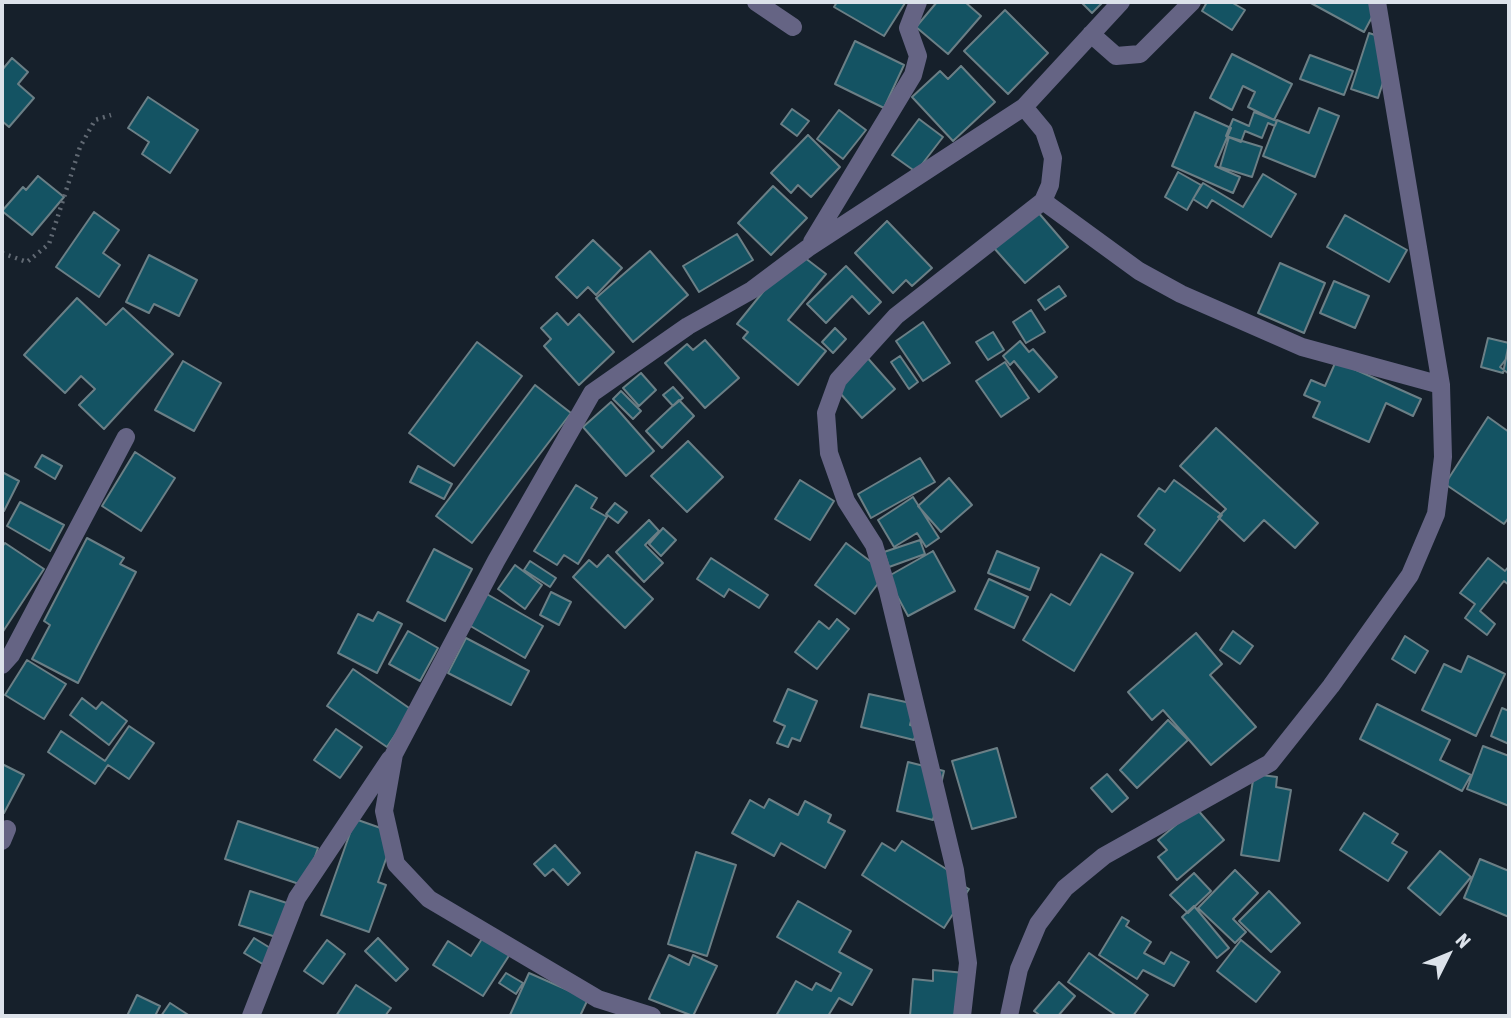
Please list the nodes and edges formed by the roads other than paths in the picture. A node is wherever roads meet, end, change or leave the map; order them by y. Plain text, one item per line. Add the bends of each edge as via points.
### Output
1 (756, 2) edge
2 (918, 2) edge
3 (1121, 2) edge
4 (1192, 2) edge
5 (1377, 2) edge
6 (793, 27) dead end
7 (1091, 34) junction
8 (1024, 107) junction
9 (1043, 201) junction
10 (808, 248) junction
11 (1441, 385) junction
12 (126, 436) dead end
13 (2, 665) edge
14 (394, 754) junction
15 (251, 1016) edge
16 (652, 1016) edge
17 (962, 1016) edge
18 (1009, 1016) edge

1 - 6 street
2 - 10 street via 908,28 918,56 913,75
3 - 7 street
4 - 7 street via 1140,54 1115,56
5 - 11 street
7 - 8 street
8 - 9 street via 1044,131 1053,158
8 - 10 street
9 - 11 street via 1139,271 1181,294 1303,347
9 - 17 street via 896,316 838,380 826,413 829,453 846,501 874,545 888,591 955,870 968,963
10 - 14 street via 752,290 688,326 592,393
11 - 18 street via 1443,457 1436,514 1410,575 1331,687 1270,763 1104,856 1065,888 1038,925 1019,969
12 - 13 street
14 - 15 street via 297,898
14 - 16 street via 384,811 396,864 429,899 598,999

